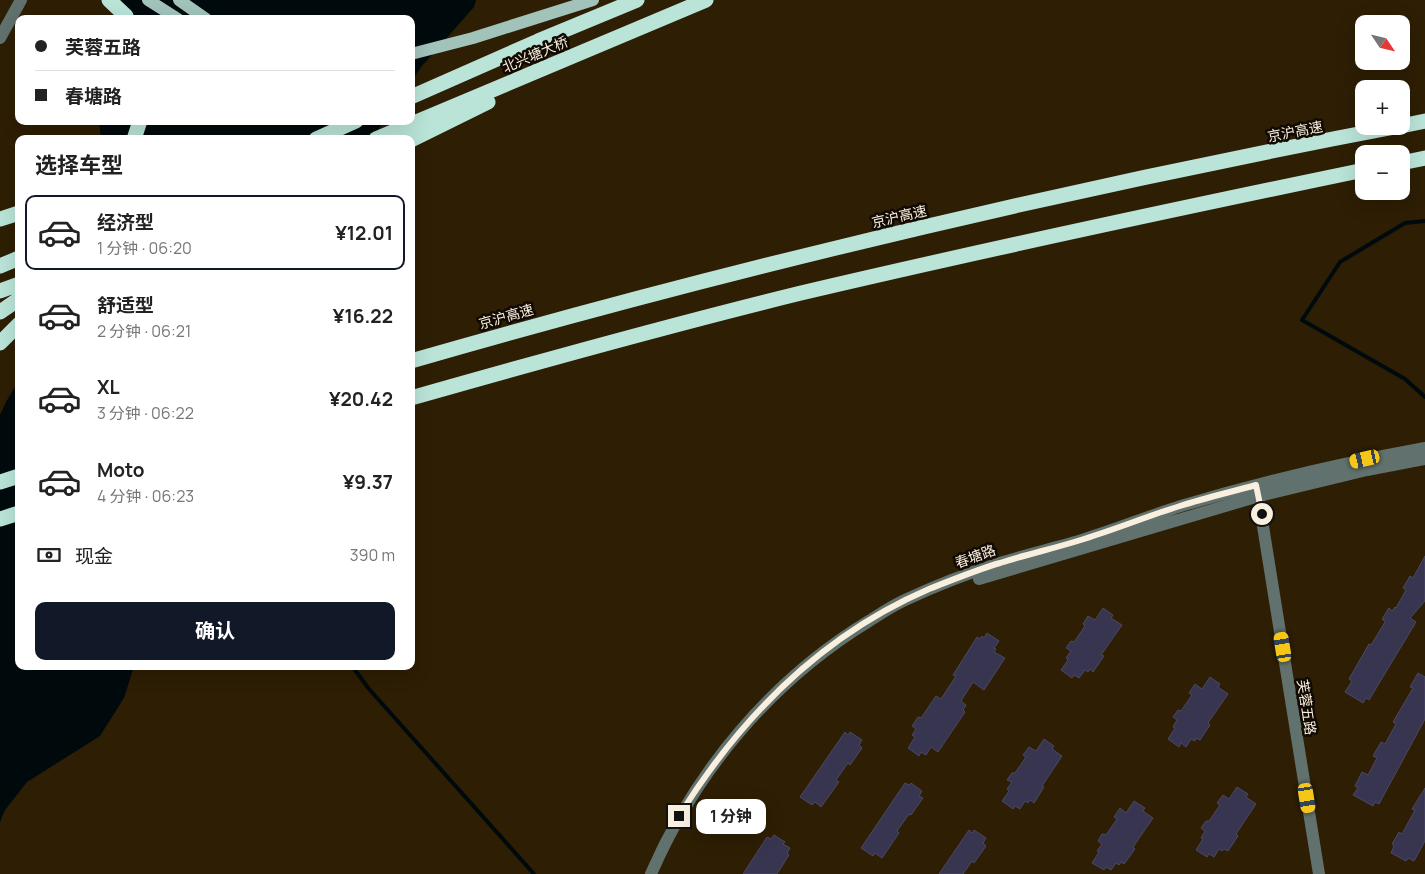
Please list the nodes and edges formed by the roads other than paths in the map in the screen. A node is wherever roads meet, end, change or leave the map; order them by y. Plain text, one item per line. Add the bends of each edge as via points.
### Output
1 (21, 0) edge
2 (109, 0) edge
3 (148, 0) edge
4 (179, 0) edge
5 (593, 0) edge
6 (637, 0) edge
7 (706, 0) edge
8 (713, 0) edge
9 (125, 15) edge
10 (172, 15) edge
11 (200, 15) edge
12 (0, 38) edge
13 (415, 53) edge
14 (415, 95) edge
15 (1425, 122) edge
16 (415, 123) edge
17 (1410, 124) edge
18 (347, 125) edge
19 (409, 125) edge
20 (325, 135) edge
21 (385, 135) edge
22 (1356, 135) edge
23 (415, 138) edge
24 (1425, 158) edge
25 (1410, 161) edge
26 (1355, 172) edge
27 (15, 214) edge
28 (0, 219) edge
29 (15, 260) edge
30 (0, 266) edge
31 (15, 285) edge
32 (0, 291) edge
33 (15, 302) edge
34 (0, 312) edge
35 (15, 328) edge
36 (0, 343) edge
37 (415, 359) edge
38 (415, 397) edge
39 (1425, 448) edge
40 (1425, 459) edge
41 (15, 477) edge
42 (0, 482) edge
43 (1258, 490) junction
44 (15, 514) edge
45 (0, 519) edge
46 (651, 874) edge
47 (658, 874) edge
48 (1319, 874) edge

1 - 12 street
2 - 9 highway
3 - 10 main road
4 - 11 main road
5 - 13 main road
6 - 14 highway, 北兴塘大桥
7 - 16 highway, 北兴塘大桥
8 - 23 highway
15 - 17 highway, 京沪高速
18 - 20 highway
19 - 21 highway, 北兴塘大桥
22 - 37 highway, 京沪高速 via 982,213 534,325
24 - 25 highway
26 - 38 highway via 990,249 798,294
27 - 28 highway
29 - 30 highway
31 - 32 highway
33 - 34 highway
35 - 36 highway
39 - 43 street, 春塘路 via 1365,459
40 - 43 street, 春塘路
41 - 42 highway
43 - 46 street, 春塘路 via 1180,506 1083,540 1000,563 903,601 855,630 781,688 734,739 684,810
43 - 47 street, 春塘路 via 957,585 913,602 870,627 786,690 753,726 717,771 685,820
43 - 48 street, 芙蓉五路
44 - 45 highway

